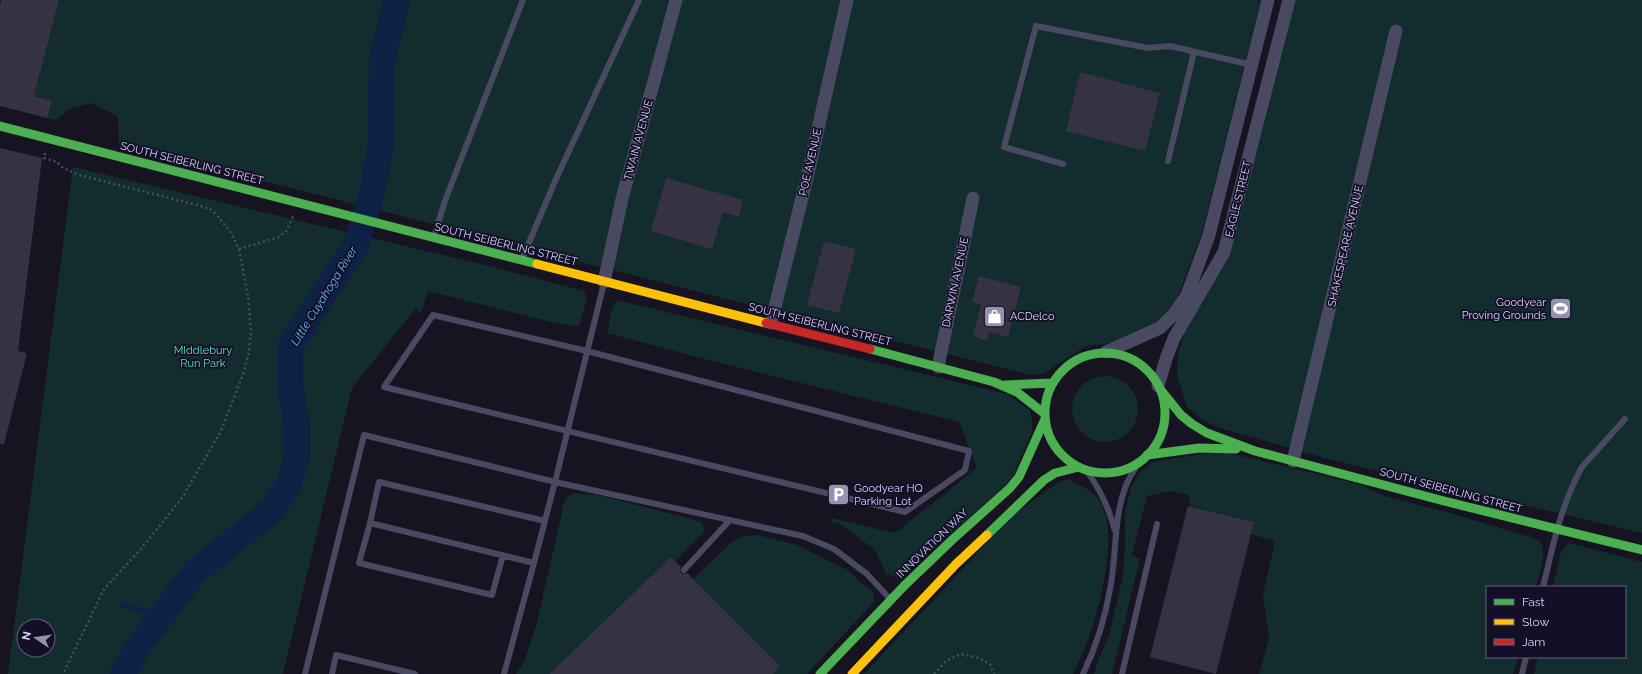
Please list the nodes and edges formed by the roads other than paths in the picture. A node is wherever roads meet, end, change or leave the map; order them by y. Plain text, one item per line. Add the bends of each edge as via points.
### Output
1 (523, 0) edge
2 (639, 0) edge
3 (676, 0) edge
4 (847, 0) edge
5 (1268, 0) edge
6 (1289, 0) edge
7 (1396, 31) dead end
8 (1194, 52) junction
9 (1252, 65) junction
10 (0, 126) edge
11 (1168, 161) dead end
12 (1063, 164) dead end
13 (973, 198) dead end
14 (434, 238) junction
15 (522, 260) junction
16 (604, 282) junction
17 (771, 323) junction
18 (587, 351) junction
19 (1106, 352) junction
20 (938, 367) junction
21 (1052, 383) junction
22 (1005, 385) junction
23 (1159, 387) junction
24 (1045, 417) junction
25 (1625, 419) dead end
26 (567, 432) junction
27 (1255, 451) junction
28 (1147, 455) junction
29 (1293, 461) junction
30 (1139, 462) junction
31 (1083, 468) junction
32 (555, 482) junction
33 (730, 520) junction
34 (545, 521) junction
35 (370, 523) junction
36 (1157, 524) dead end
37 (1557, 529) junction
38 (1116, 534) junction
39 (1642, 550) edge
40 (503, 555) junction
41 (534, 563) junction
42 (684, 570) dead end
43 (1543, 586) edge
44 (891, 600) junction
45 (1526, 658) edge
46 (305, 674) edge
47 (332, 674) edge
48 (415, 674) edge
49 (504, 674) edge
50 (820, 674) edge
51 (852, 674) edge
52 (1083, 674) edge
53 (1122, 674) edge
54 (1522, 674) edge

1 - 14 lane via 446,198
2 - 15 lane via 556,179
3 - 16 street, TWAIN AVENUE via 622,199
4 - 17 street, POE AVENUE
5 - 9 street, EAGLE STREET
6 - 23 street, EAGLE STREET via 1224,252 1174,338
7 - 29 street, SHAKESPEARE AVENUE
8 - 9 lane
8 - 11 lane
8 - 12 lane via 1170,46 1148,48 1036,26 1004,147
9 - 19 street, EAGLE STREET via 1209,235 1187,295 1175,313 1160,328
10 - 14 main road, SOUTH SEIBERLING STREET
13 - 20 street, DARWIN AVENUE
14 - 15 main road, SOUTH SEIBERLING STREET
15 - 16 main road, SOUTH SEIBERLING STREET
16 - 17 main road, SOUTH SEIBERLING STREET
16 - 18 lane
17 - 20 main road, SOUTH SEIBERLING STREET
18 - 26 lane
18 - 26 lane via 433,315 384,387
18 - 26 lane via 969,451 965,470 905,512
19 - 21 main road via 1090,354 1075,360 1062,370
19 - 23 main road via 1123,355 1138,362 1151,374
20 - 22 main road, SOUTH SEIBERLING STREET
21 - 22 main road, SOUTH SEIBERLING STREET
21 - 24 main road via 1046,401
22 - 24 main road, SOUTH SEIBERLING STREET via 1027,397
23 - 27 main road, SOUTH SEIBERLING STREET via 1181,415 1192,424 1207,433
23 - 28 main road via 1164,406 1164,424 1158,441
24 - 31 main road via 1047,430 1056,448 1070,462
24 - 44 main road, INNOVATION WAY via 1026,463 1010,488
25 - 37 lane via 1582,467 1564,504
26 - 32 lane
27 - 28 main road, SOUTH SEIBERLING STREET via 1199,448
27 - 29 main road, SOUTH SEIBERLING STREET
28 - 30 main road
29 - 37 main road, SOUTH SEIBERLING STREET
30 - 31 main road via 1110,473
30 - 38 lane via 1125,489
31 - 38 lane via 1097,485 1107,505
31 - 51 main road via 1055,473 1044,480 956,564
32 - 33 lane
32 - 34 lane
32 - 46 lane via 364,435
33 - 42 lane
33 - 44 lane via 803,536 834,549 867,574
34 - 35 lane via 379,482
34 - 41 lane
35 - 40 lane
35 - 40 lane via 359,563 492,595
36 - 53 lane
37 - 39 main road, SOUTH SEIBERLING STREET
37 - 43 lane
38 - 52 lane via 1104,619
40 - 41 lane
41 - 49 lane
44 - 50 main road, INNOVATION WAY
45 - 54 lane
47 - 48 lane via 336,655

